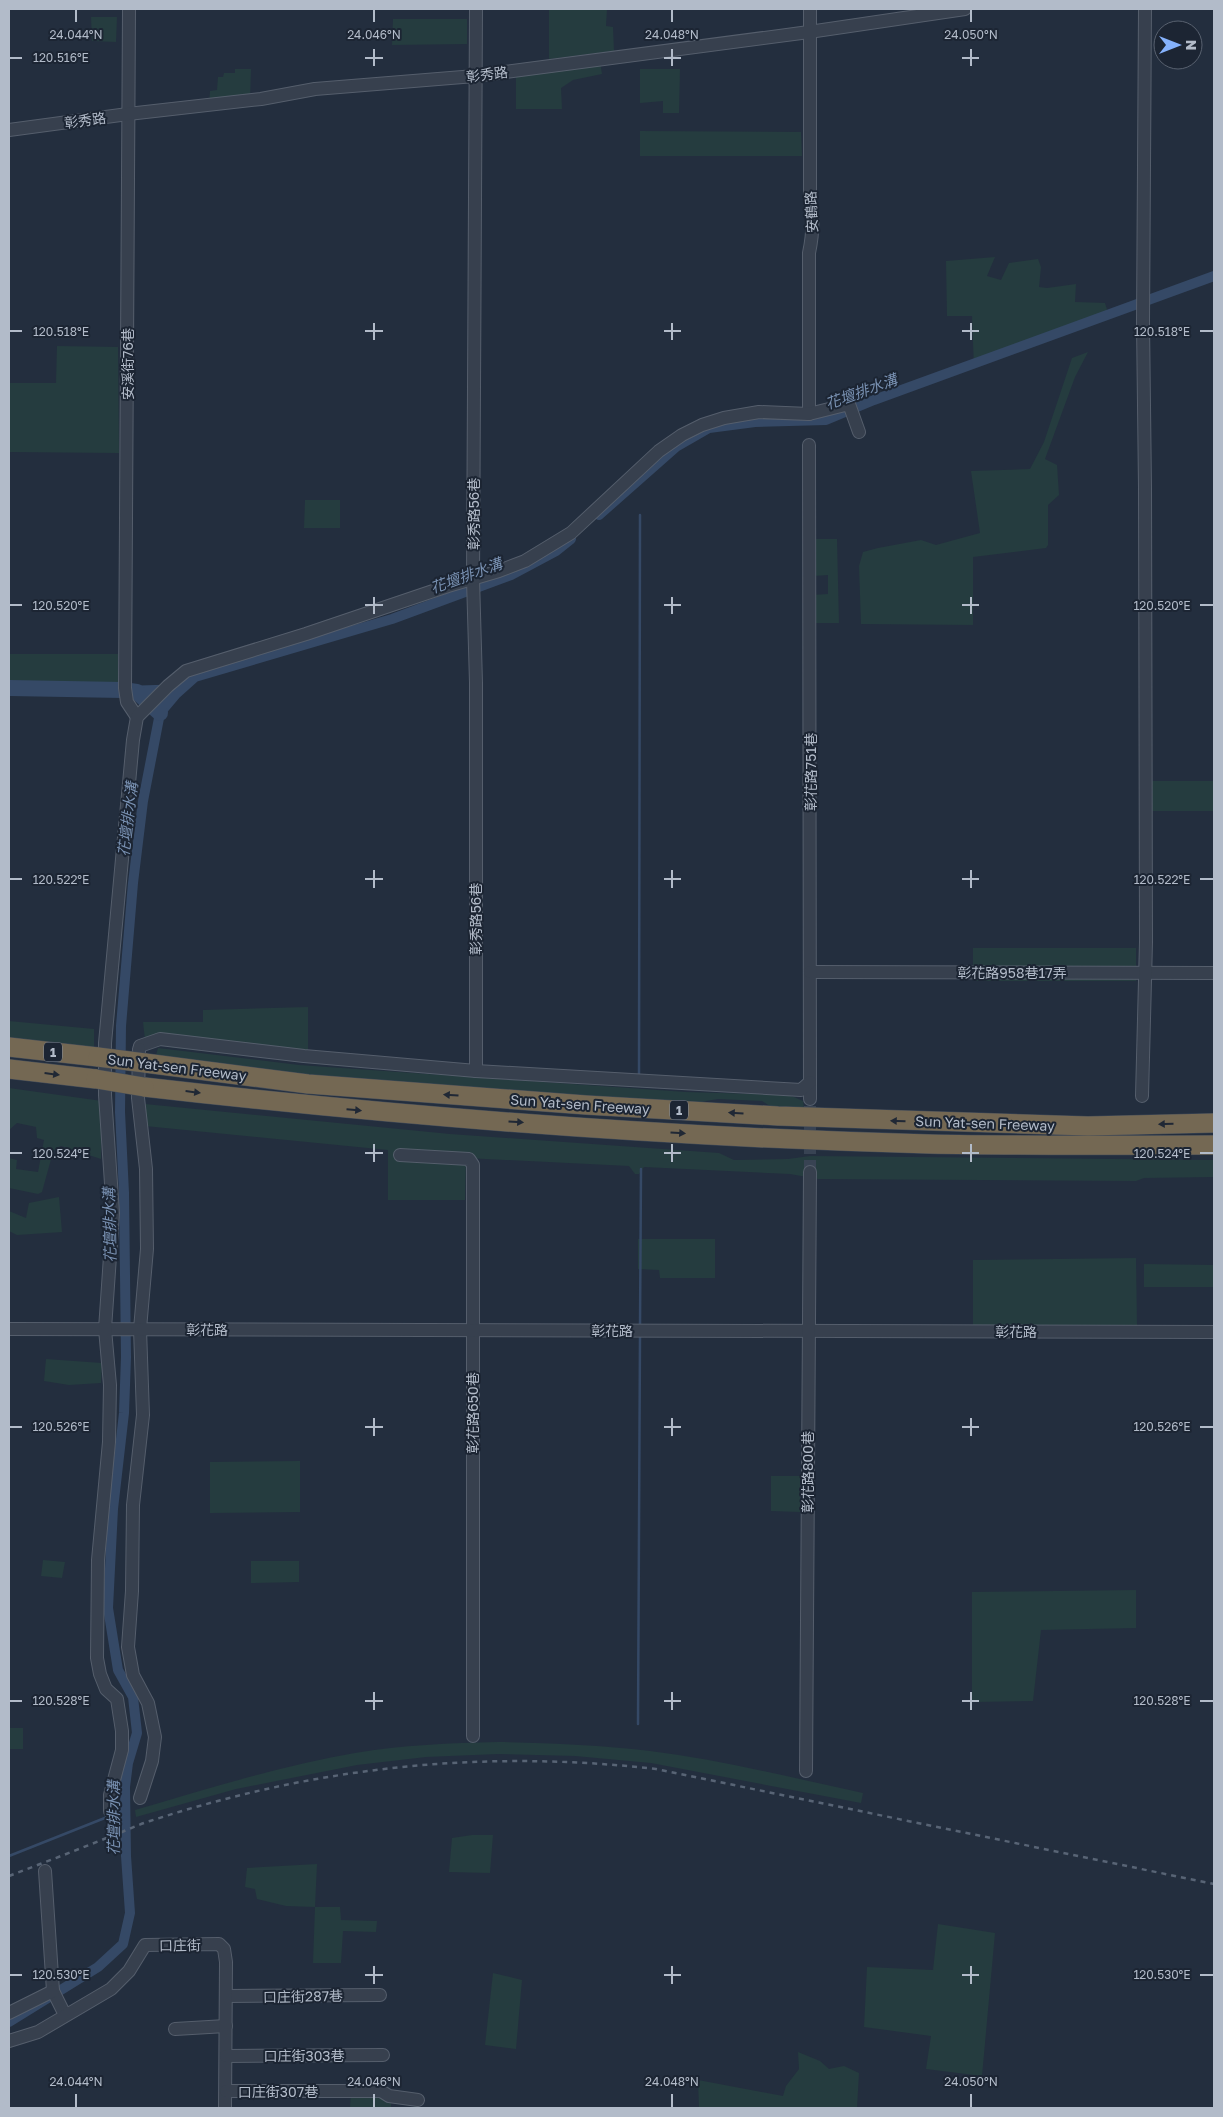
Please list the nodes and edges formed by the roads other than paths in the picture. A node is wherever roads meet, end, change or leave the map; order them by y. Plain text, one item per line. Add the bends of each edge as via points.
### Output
1 (129, 9) edge
2 (476, 9) edge
3 (810, 9) edge
4 (965, 9) edge
5 (1145, 9) edge
6 (809, 32) junction
7 (475, 76) junction
8 (128, 114) junction
9 (9, 130) edge
10 (809, 414) junction
11 (860, 432) dead end
12 (809, 445) dead end
13 (473, 579) junction
14 (137, 717) junction
15 (810, 972) junction
16 (1144, 972) junction
17 (1214, 973) edge
18 (9, 1047) edge
19 (141, 1052) junction
20 (9, 1069) edge
21 (476, 1071) junction
22 (810, 1082) junction
23 (1142, 1096) dead end
24 (810, 1099) tunnel mouth
25 (1214, 1123) edge
26 (1214, 1145) edge
27 (400, 1154) dead end
28 (810, 1172) tunnel mouth
29 (9, 1329) edge
30 (111, 1329) junction
31 (137, 1329) junction
32 (472, 1330) junction
33 (808, 1331) junction
34 (1214, 1332) edge
35 (473, 1736) dead end
36 (806, 1771) dead end
37 (140, 1798) dead end
38 (110, 1811) dead end
39 (45, 1871) dead end
40 (54, 1993) junction
41 (380, 1995) dead end
42 (226, 1996) junction
43 (9, 2013) edge
44 (64, 2013) junction
45 (226, 2026) junction
46 (175, 2029) dead end
47 (9, 2041) edge
48 (383, 2055) dead end
49 (226, 2056) junction
50 (226, 2091) junction
51 (418, 2100) dead end
52 (225, 2108) edge

1 - 8 street, 安溪街76巷
2 - 7 street, 彰秀路56巷
3 - 6 street, 安鶴路
4 - 6 street, 彰秀路
5 - 16 street
6 - 7 street, 彰秀路
6 - 10 street, 安鶴路 via 810,200 813,216 809,252
7 - 8 street, 彰秀路 via 315,89 261,99
7 - 13 street, 彰秀路56巷
8 - 9 street, 彰秀路
8 - 14 street, 安溪街76巷 via 124,688 127,702
10 - 11 street via 849,404
10 - 13 street via 759,412 702,424 659,451 571,533 525,561
12 - 15 street, 彰花路751巷
13 - 14 street via 186,671
13 - 21 street, 彰秀路56巷
14 - 30 street via 105,1043 113,1213
15 - 16 street, 彰花路958巷17弄
15 - 22 street, 彰花路751巷
16 - 17 street, 彰花路958巷17弄
16 - 23 street
18 - 19 highway, Sun Yat-sen Freeway / 1, bridge via 98,1057
19 - 21 street via 160,1040
25 -> 19 highway, Sun Yat-sen Freeway / 1 via 984,1124 576,1104 308,1084
19 - 31 street via 138,1098 146,1169 147,1239
20 -> 26 highway, Sun Yat-sen Freeway / 1, bridge via 358,1110 690,1134 929,1144
21 - 22 street via 792,1090 801,1090
22 - 24 street, 彰花路751巷
27 - 32 street, 彰花路650巷 via 469,1159 473,1165
28 - 33 street, 彰花路800巷
29 - 30 street, 彰花路
30 - 31 street, 彰花路
30 - 38 street via 109,1442 98,1560 97,1658 106,1689 117,1699 122,1731 122,1750 110,1796
31 - 32 street, 彰花路
31 - 37 street via 143,1415 133,1505 128,1647 133,1675 148,1703 155,1737 152,1761
32 - 33 street, 彰花路
32 - 35 street, 彰花路650巷
33 - 34 street, 彰花路
33 - 36 street, 彰花路800巷
39 - 40 street
40 - 43 street
40 - 44 street
41 - 42 street, 口庄街287巷
42 - 44 street, 口庄街 via 224,1949 218,1944 145,1945 129,1971 111,1989
42 - 45 street, 口庄街
44 - 47 street, 口庄街 via 38,2032
45 - 46 street
45 - 49 street, 口庄街
48 - 49 street, 口庄街303巷
49 - 50 street, 口庄街
50 - 51 street, 口庄街307巷 via 381,2091 389,2096
50 - 52 street, 口庄街

